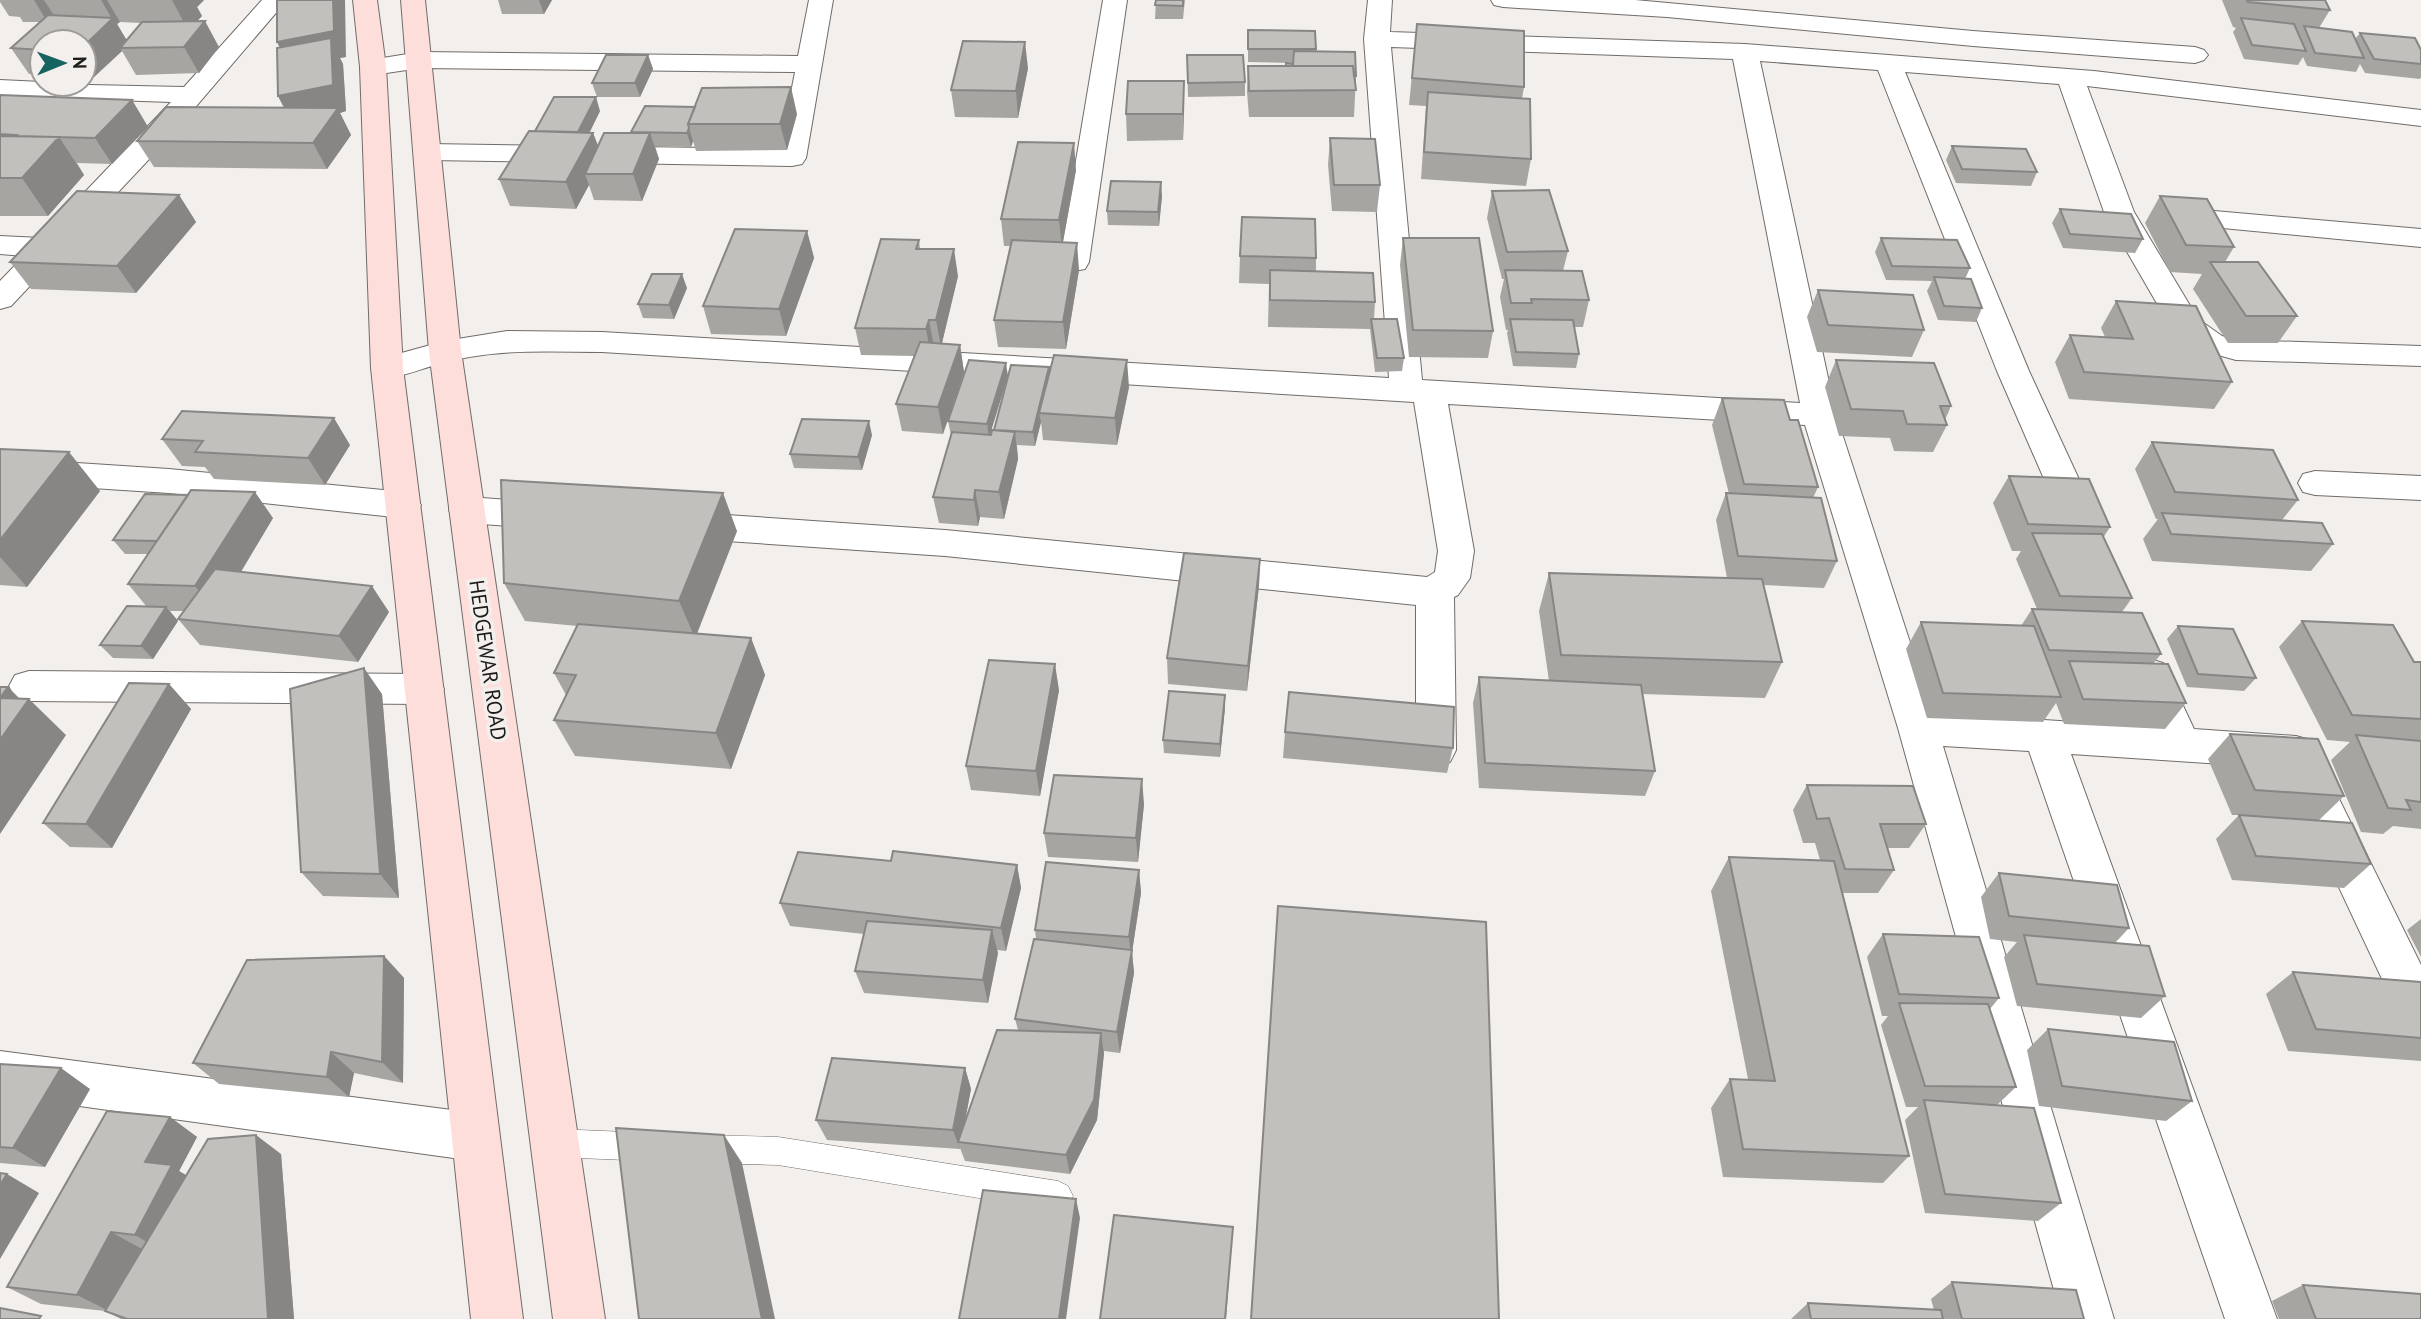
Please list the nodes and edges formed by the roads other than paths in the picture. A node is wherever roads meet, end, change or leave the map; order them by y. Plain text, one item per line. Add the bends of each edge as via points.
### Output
1 (275, 0) edge
2 (365, 0) edge
3 (413, 0) edge
4 (821, 0) edge
5 (1115, 0) edge
6 (1380, 0) edge
7 (1503, 0) edge
8 (1377, 39) junction
9 (1745, 52) junction
10 (2195, 55) dead end
11 (420, 60) junction
12 (808, 64) junction
13 (1889, 64) junction
14 (373, 67) junction
15 (2070, 77) junction
16 (0, 89) edge
17 (191, 95) junction
18 (2421, 118) edge
19 (428, 152) junction
20 (2119, 212) junction
21 (2421, 238) edge
22 (0, 245) edge
23 (49, 248) junction
24 (1074, 262) edge
25 (7, 285) edge
26 (445, 351) junction
27 (2421, 356) edge
28 (387, 368) junction
29 (1418, 391) junction
30 (1819, 415) junction
31 (0, 470) edge
32 (2315, 484) dead end
33 (2421, 488) edge
34 (403, 505) junction
35 (467, 510) junction
36 (590, 519) edge
37 (645, 522) edge
38 (2097, 558) edge
39 (1435, 591) junction
40 (2136, 645) edge
41 (29, 686) dead end
42 (424, 689) junction
43 (1918, 728) junction
44 (2044, 736) junction
45 (2181, 745) junction
46 (1436, 750) edge
47 (2421, 1013) edge
48 (0, 1073) edge
49 (475, 1137) junction
50 (555, 1143) junction
51 (1058, 1196) edge
52 (497, 1319) edge
53 (579, 1319) edge
54 (2088, 1319) edge
55 (2251, 1319) edge

1 - 17 street
2 - 14 main road
3 - 11 main road, HEDGEWAR ROAD
4 - 12 street
5 - 24 street
6 - 8 street
7 - 10 street via 1577,2
8 - 9 street
8 - 29 street
9 - 13 street
9 - 30 street
11 - 12 street
11 - 14 street
11 - 19 main road, HEDGEWAR ROAD
12 - 19 street via 792,158
13 - 15 street
13 - 38 street via 2012,371
14 - 28 main road
15 - 18 street
15 - 20 street
16 - 17 street
17 - 23 street
19 - 26 main road, HEDGEWAR ROAD
20 - 21 street
20 - 27 street via 2186,326 2211,343 2236,350
22 - 23 street
23 - 25 street
26 - 28 street
26 - 29 street via 507,341 602,342
26 - 35 main road, HEDGEWAR ROAD
28 - 34 main road
29 - 30 street
29 - 39 street via 1456,560 1452,579
30 - 43 street
31 - 34 street via 169,481
32 - 33 street
34 - 42 main road
35 - 36 street
35 - 50 main road, HEDGEWAR ROAD
37 - 39 street via 946,543
39 - 46 street
40 - 45 street
41 - 42 street
42 - 49 main road
43 - 44 street
43 - 54 street
44 - 45 street
44 - 55 street
45 - 47 street via 2296,752
48 - 49 street
49 - 52 main road
50 - 51 lane via 778,1151
50 - 53 main road, HEDGEWAR ROAD

